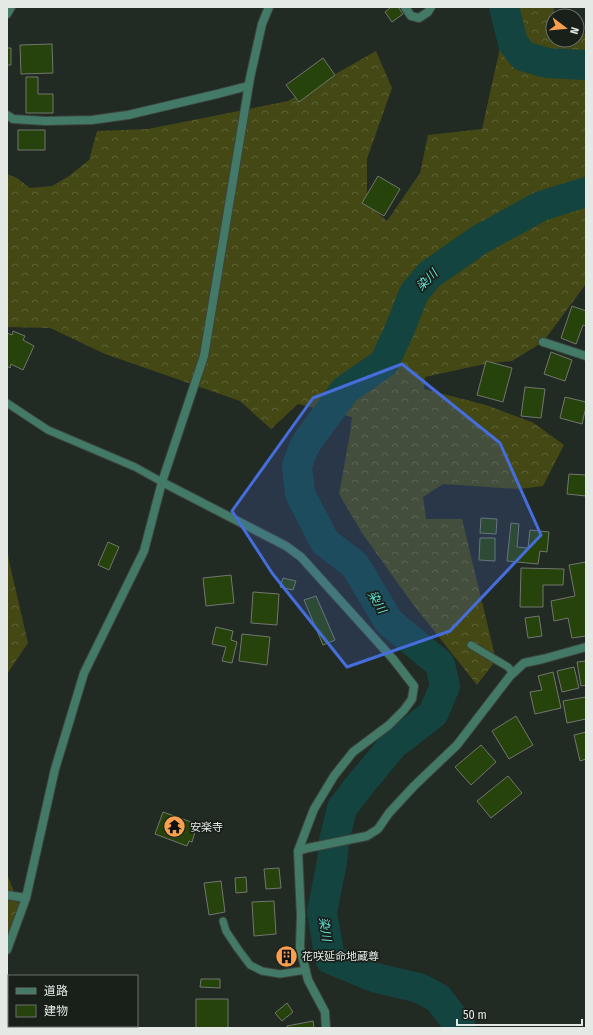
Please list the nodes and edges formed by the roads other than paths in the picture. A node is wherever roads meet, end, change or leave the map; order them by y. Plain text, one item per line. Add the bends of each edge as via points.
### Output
1 (11, 7) edge
2 (269, 7) edge
3 (405, 7) edge
4 (431, 7) edge
5 (7, 14) edge
6 (248, 86) junction
7 (7, 115) edge
8 (543, 342) dead end
9 (586, 356) edge
10 (7, 403) edge
11 (162, 482) junction
12 (471, 645) dead end
13 (586, 646) edge
14 (513, 673) junction
15 (298, 851) junction
16 (7, 895) edge
17 (26, 898) junction
18 (223, 921) dead end
19 (7, 950) edge
20 (306, 970) junction
21 (326, 1028) edge

1 - 5 street
2 - 6 street via 262,24
3 - 4 street via 411,16 419,18
6 - 7 street via 128,115 92,120 45,121 13,119
6 - 11 street via 204,356
8 - 9 street
10 - 11 lane via 48,430 135,467
11 - 15 street via 286,546 301,557 414,686 412,699 404,710 390,725 353,752 334,776 314,809
11 - 17 street via 144,552 84,673 54,770
12 - 14 lane via 508,667
13 - 14 street via 524,663
14 - 15 street via 457,745 414,786 378,829 367,836
15 - 20 street via 300,947
16 - 17 street
17 - 19 street
18 - 20 lane via 226,930 250,965 262,971 280,974
20 - 21 street via 308,980 325,1012

